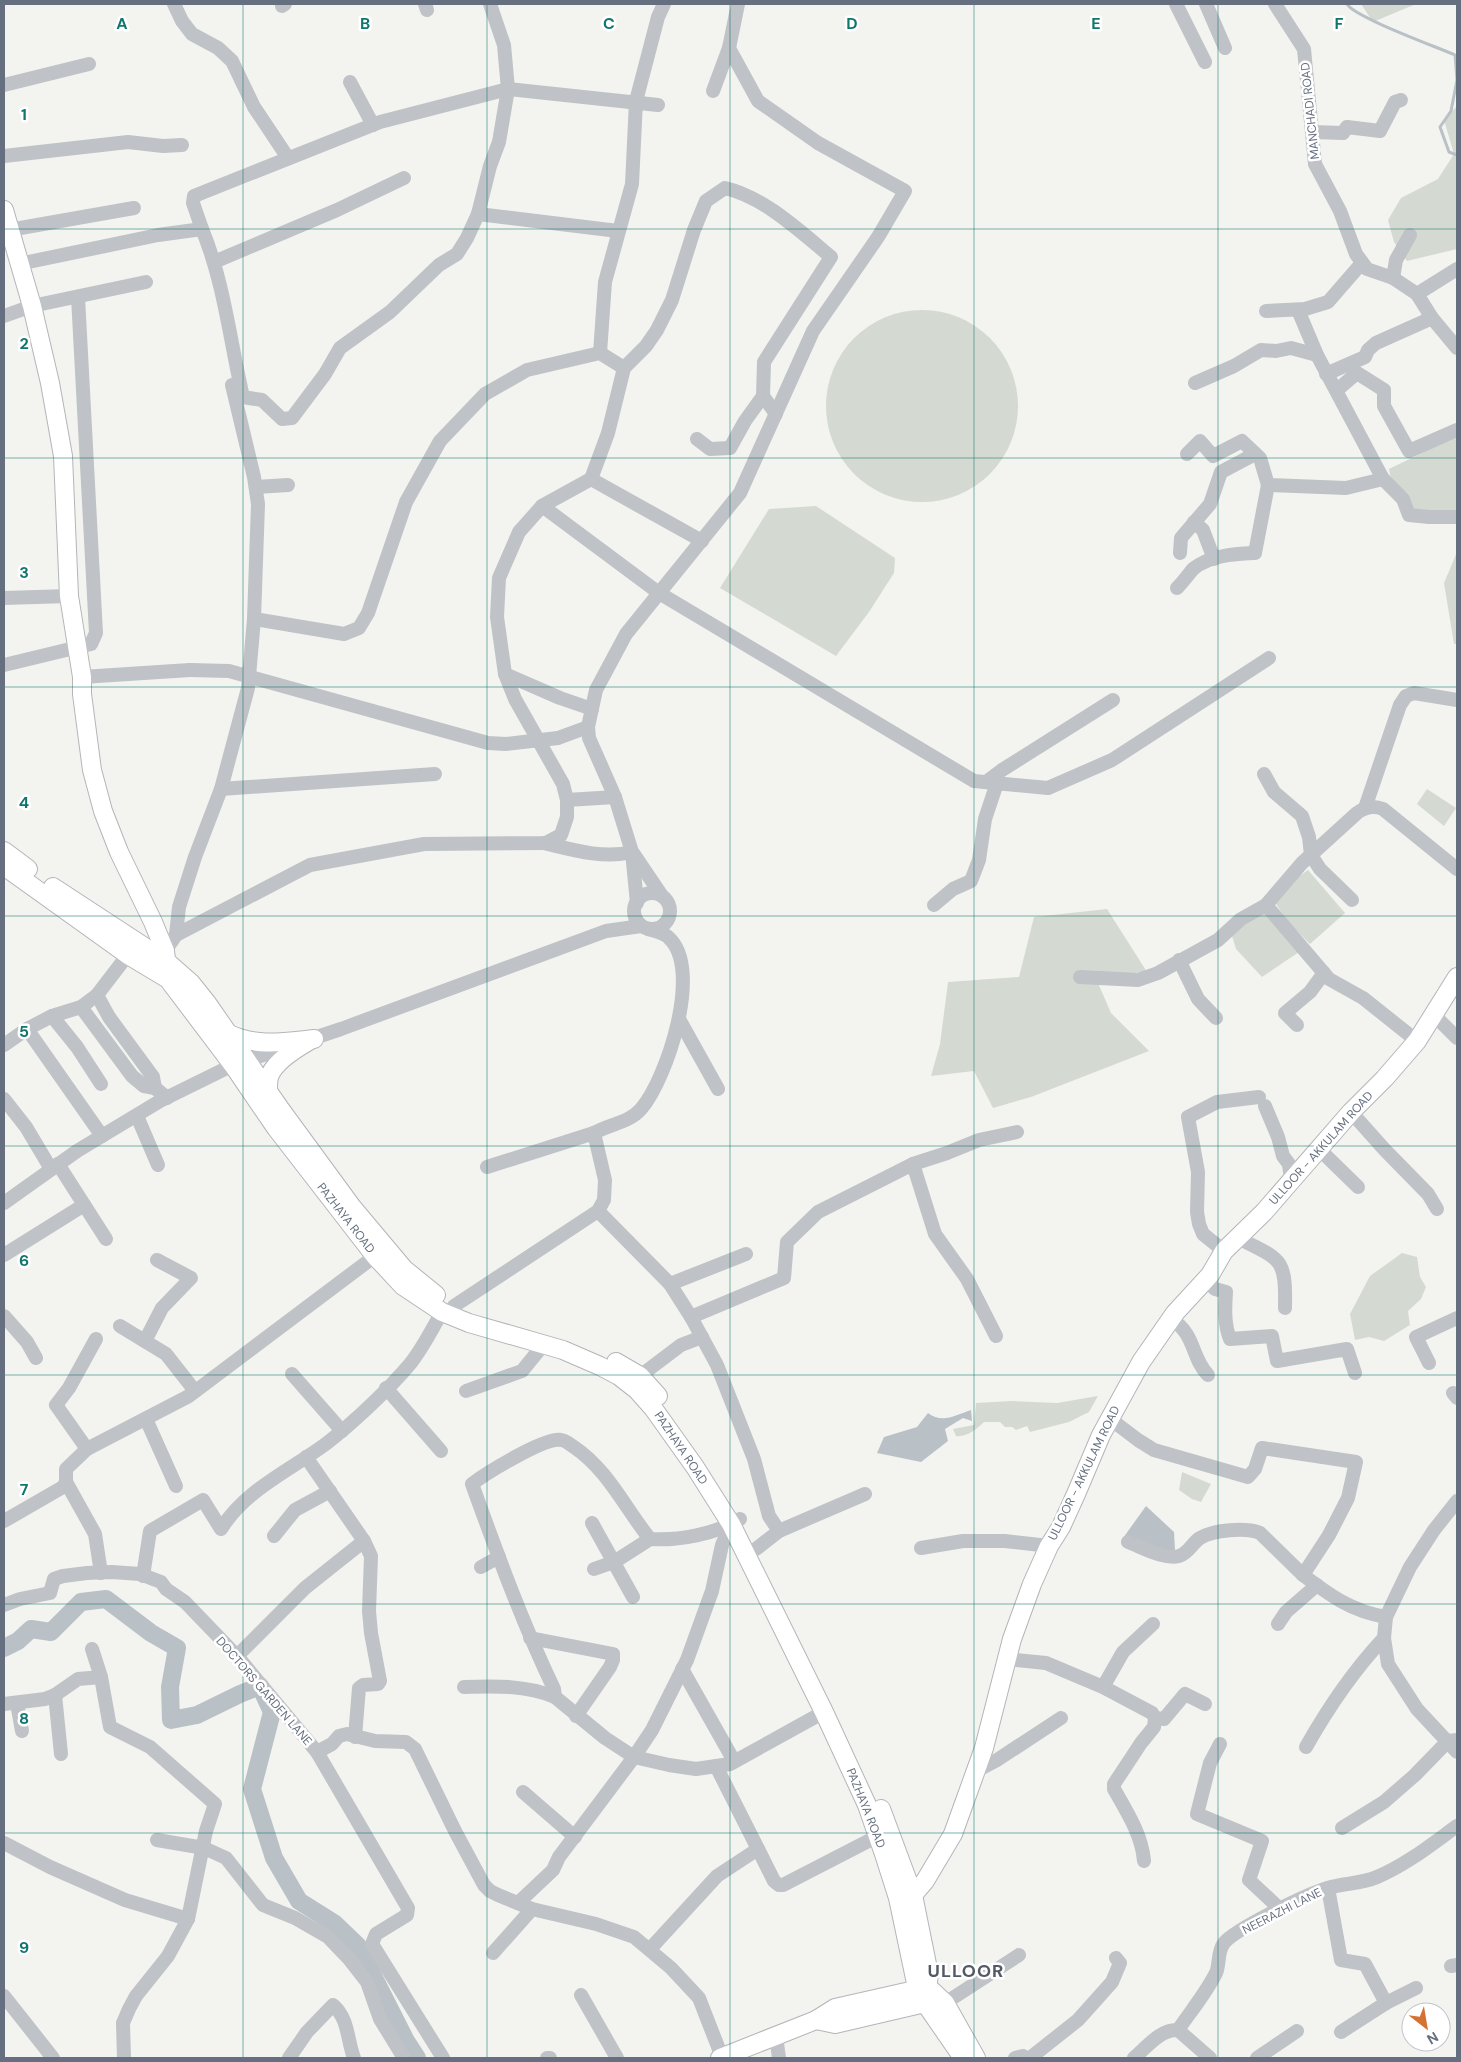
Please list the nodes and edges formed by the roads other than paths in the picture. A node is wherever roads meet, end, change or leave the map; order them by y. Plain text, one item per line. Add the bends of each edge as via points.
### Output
1 (174, 4) edge
2 (490, 4) edge
3 (664, 4) edge
4 (738, 4) edge
5 (1176, 4) edge
6 (1206, 4) edge
7 (1275, 4) edge
8 (729, 48) junction
9 (1225, 48) dead end
10 (1205, 62) dead end
11 (88, 64) dead end
12 (350, 82) dead end
13 (4, 85) edge
14 (508, 89) junction
15 (713, 92) dead end
16 (1402, 100) dead end
17 (636, 102) junction
18 (658, 105) dead end
19 (373, 125) junction
20 (1312, 132) junction
21 (182, 146) dead end
22 (4, 156) edge
23 (288, 158) junction
24 (404, 178) dead end
25 (134, 208) dead end
26 (4, 210) edge
27 (478, 214) junction
28 (202, 229) junction
29 (9, 230) junction
30 (618, 231) junction
31 (1410, 235) dead end
32 (214, 262) junction
33 (19, 264) junction
34 (1361, 264) junction
35 (1457, 269) edge
36 (1393, 278) junction
37 (146, 282) dead end
38 (1417, 294) junction
39 (78, 297) junction
40 (215, 303) dead end
41 (32, 306) junction
42 (1298, 310) junction
43 (1266, 311) dead end
44 (4, 316) edge
45 (1432, 318) junction
46 (1457, 348) edge
47 (600, 353) junction
48 (1317, 355) junction
49 (624, 368) junction
50 (1326, 374) junction
51 (1195, 383) dead end
52 (1336, 390) junction
53 (763, 396) junction
54 (776, 414) junction
55 (1457, 430) edge
56 (697, 439) dead end
57 (1187, 454) dead end
58 (1255, 454) junction
59 (591, 478) junction
60 (1383, 479) junction
61 (288, 485) dead end
62 (1268, 485) junction
63 (256, 487) junction
64 (542, 506) junction
65 (1457, 517) edge
66 (1194, 522) junction
67 (702, 540) junction
68 (1180, 553) dead end
69 (1214, 559) junction
70 (1177, 588) dead end
71 (659, 593) junction
72 (69, 596) junction
73 (4, 598) edge
74 (254, 618) junction
75 (77, 649) junction
76 (1269, 658) dead end
77 (4, 665) edge
78 (504, 674) junction
79 (82, 677) junction
80 (1113, 700) dead end
81 (1457, 700) edge
82 (592, 709) junction
83 (588, 727) junction
84 (435, 774) dead end
85 (1264, 774) dead end
86 (992, 783) junction
87 (221, 790) junction
88 (616, 798) junction
89 (567, 800) junction
90 (1366, 808) junction
91 (544, 843) junction
92 (4, 851) edge
93 (632, 852) junction
94 (1311, 855) junction
95 (4, 866) edge
96 (1457, 869) edge
97 (662, 896) junction
98 (1352, 900) dead end
99 (636, 904) junction
100 (934, 905) dead end
101 (1266, 905) junction
102 (645, 927) junction
103 (606, 931) junction
104 (176, 936) junction
105 (132, 949) junction
106 (166, 956) junction
107 (1179, 960) junction
108 (1324, 973) junction
109 (1080, 977) dead end
110 (168, 979) junction
111 (1455, 987) edge
112 (97, 996) junction
113 (81, 1007) junction
114 (1434, 1015) junction
115 (52, 1016) junction
116 (1216, 1018) dead end
117 (679, 1019) junction
118 (1297, 1025) dead end
119 (27, 1029) junction
120 (229, 1034) junction
121 (1457, 1038) edge
122 (314, 1039) junction
123 (1417, 1041) junction
124 (4, 1044) edge
125 (241, 1063) junction
126 (101, 1084) dead end
127 (155, 1088) junction
128 (718, 1089) dead end
129 (268, 1090) junction
130 (167, 1098) junction
131 (4, 1099) edge
132 (1351, 1112) junction
133 (137, 1116) junction
134 (1016, 1132) dead end
135 (594, 1133) junction
136 (102, 1136) junction
137 (1319, 1149) junction
138 (913, 1164) junction
139 (158, 1165) dead end
140 (55, 1166) junction
141 (487, 1167) dead end
142 (1291, 1181) junction
143 (1358, 1187) dead end
144 (4, 1203) edge
145 (84, 1205) junction
146 (1437, 1209) dead end
147 (598, 1211) junction
148 (1238, 1238) junction
149 (106, 1240) dead end
150 (1224, 1251) junction
151 (746, 1254) dead end
152 (4, 1255) edge
153 (375, 1256) junction
154 (157, 1260) dead end
155 (1206, 1280) junction
156 (670, 1284) junction
157 (1285, 1308) dead end
158 (449, 1311) junction
159 (4, 1316) edge
160 (691, 1317) junction
161 (1457, 1318) edge
162 (1171, 1319) junction
163 (120, 1326) dead end
164 (702, 1336) junction
165 (996, 1336) dead end
166 (96, 1339) dead end
167 (145, 1341) junction
168 (544, 1344) junction
169 (36, 1358) dead end
170 (1429, 1363) dead end
171 (1355, 1373) dead end
172 (292, 1374) dead end
173 (1208, 1375) dead end
174 (640, 1376) junction
175 (386, 1388) junction
176 (195, 1391) junction
177 (466, 1392) dead end
178 (1109, 1418) junction
179 (146, 1419) junction
180 (342, 1431) junction
181 (87, 1449) junction
182 (441, 1451) dead end
183 (306, 1457) junction
184 (66, 1482) junction
185 (176, 1486) dead end
186 (330, 1491) junction
187 (865, 1494) dead end
188 (1457, 1502) edge
189 (4, 1521) edge
190 (736, 1522) junction
191 (592, 1523) dead end
192 (779, 1531) junction
193 (274, 1536) dead end
194 (650, 1539) junction
195 (364, 1541) junction
196 (1128, 1542) dead end
197 (1049, 1546) junction
198 (921, 1548) dead end
199 (756, 1549) junction
200 (498, 1557) junction
201 (614, 1562) junction
202 (481, 1567) dead end
203 (594, 1569) dead end
204 (101, 1573) junction
205 (1303, 1575) junction
206 (143, 1576) junction
207 (1317, 1585) junction
208 (633, 1597) dead end
209 (4, 1605) edge
210 (1386, 1617) junction
211 (1153, 1624) dead end
212 (1278, 1624) dead end
213 (530, 1638) junction
214 (1384, 1638) junction
215 (92, 1648) dead end
216 (237, 1656) junction
217 (1007, 1659) junction
218 (682, 1669) junction
219 (101, 1677) junction
220 (464, 1687) dead end
221 (1103, 1687) junction
222 (55, 1695) junction
223 (555, 1698) junction
224 (10, 1704) edge
225 (1205, 1704) dead end
226 (824, 1712) junction
227 (576, 1716) junction
228 (1062, 1718) dead end
229 (1155, 1718) junction
230 (22, 1731) dead end
231 (355, 1737) junction
232 (1452, 1741) edge
233 (1220, 1744) dead end
234 (1306, 1747) dead end
235 (317, 1752) junction
236 (1457, 1752) edge
237 (61, 1754) dead end
238 (634, 1757) junction
239 (734, 1761) junction
240 (716, 1766) junction
241 (974, 1772) junction
242 (523, 1792) dead end
243 (1457, 1826) edge
244 (1342, 1828) dead end
245 (878, 1836) junction
246 (576, 1837) junction
247 (157, 1840) dead end
248 (4, 1843) edge
249 (204, 1848) junction
250 (758, 1849) junction
251 (1144, 1861) dead end
252 (934, 1866) junction
253 (1328, 1888) junction
254 (906, 1897) junction
255 (518, 1904) junction
256 (532, 1909) junction
257 (1280, 1909) junction
258 (188, 1919) junction
259 (922, 1936) junction
260 (650, 1949) junction
261 (493, 1953) dead end
262 (1019, 1955) dead end
263 (1116, 1958) dead end
264 (1416, 1988) dead end
265 (923, 1993) junction
266 (581, 1995) dead end
267 (4, 1996) edge
268 (945, 2003) junction
269 (1386, 2003) junction
270 (1178, 2030) junction
271 (1298, 2031) dead end
272 (1341, 2032) dead end
273 (776, 2036) junction
274 (53, 2058) edge
275 (124, 2058) edge
276 (289, 2058) edge
277 (354, 2058) edge
278 (404, 2058) edge
279 (443, 2058) edge
280 (617, 2058) edge
281 (721, 2058) edge
282 (779, 2058) edge
283 (963, 2058) edge
284 (976, 2058) edge
285 (1015, 2058) edge
286 (1026, 2058) edge
287 (1030, 2058) edge
288 (1134, 2058) edge
289 (1210, 2058) edge
290 (1257, 2058) edge

1 - 23 street via 192,34 232,60 254,107
2 - 14 street via 504,46
3 - 17 street
4 - 8 street
5 - 10 street
6 - 9 street
7 - 20 street, MANCHADI ROAD via 1304,50
8 - 15 street
8 - 54 street via 758,101 818,143 905,191 878,237 813,331
11 - 13 street
12 - 19 street
14 - 17 street
14 - 19 street
14 - 27 street via 499,142
16 - 20 street via 1395,102 1380,131 1347,127 1343,133
17 - 18 street
17 - 30 street via 632,184
19 - 23 street
20 - 34 street, MANCHADI ROAD via 1315,164 1340,211
21 - 22 street via 128,142
23 - 28 street via 194,196 192,203
24 - 32 street
25 - 29 street
26 - 29 main road
27 - 30 street
27 - 32 street via 457,254 439,265 390,312 340,348 292,418 282,419 262,400 244,397
28 - 32 street
28 - 33 street
29 - 33 main road
30 - 47 street via 605,282
31 - 36 street via 1396,260
33 - 41 main road
34 - 36 street
34 - 42 street via 1328,302
35 - 38 street
36 - 38 street
37 - 39 street
38 - 45 street
39 - 41 street
39 - 75 street via 96,633 91,644
40 - 63 street
41 - 44 street
41 - 72 main road via 63,456
42 - 43 street
42 - 48 street
45 - 46 street
45 - 50 street via 1376,343 1366,357
47 - 49 street
47 - 74 street via 527,370 485,394 440,441 406,502 368,613 359,628 344,634
48 - 50 street
48 - 51 street via 1291,348 1260,350
49 - 53 street via 646,346 672,300 706,201 725,188 742,192 792,224 831,257 764,362
49 - 59 street via 608,433
50 - 52 street
52 - 55 street via 1357,373 1384,390 1384,406 1409,451
52 - 60 street
53 - 54 street
53 - 56 street via 730,448 710,449
54 - 67 street via 740,493
57 - 58 street via 1200,441 1213,456 1242,441
58 - 62 street via 1260,458
58 - 66 street via 1221,472 1210,504
59 - 64 street
59 - 67 street
60 - 62 street via 1346,488
60 - 65 street via 1403,498 1409,515
61 - 63 street
62 - 69 street via 1255,553 1223,555
63 - 74 street
64 - 71 street
64 - 78 street via 519,532 499,578 497,617
66 - 68 street via 1181,538
66 - 69 street via 1203,530
67 - 71 street
69 - 70 street via 1195,568
71 - 82 street via 626,634 596,690
71 - 86 street via 974,781
72 - 73 street
72 - 75 main road
74 - 87 street via 248,688
75 - 77 street
75 - 79 main road
76 - 86 street via 1112,760 1048,788
78 - 82 street
78 - 89 street via 564,784
79 - 83 street, bridge via 190,670 230,671 488,743 558,738
79 - 106 main road via 92,770 103,811 118,852
80 - 86 street via 1002,770
81 - 90 street via 1414,693 1406,696 1400,705
82 - 83 street
83 - 88 street via 589,738
84 - 87 street
85 - 94 street via 1274,792 1302,816
86 - 100 street via 979,860 971,881 953,889
87 - 104 street via 179,908
88 - 89 street
88 - 93 street
89 - 91 street via 562,835
90 - 94 street
90 - 96 street via 1377,806 1383,809
91 - 93 street via 587,853 617,856
91 - 104 street via 424,844 310,865
92 - 105 main road
93 - 97 street
93 - 99 street
94 - 98 street via 1320,869
94 - 101 street
95 - 105 main road
97 - 99 street via 647,894
97 - 102 street via 670,912 667,922 659,928
99 - 102 street via 636,920
99 - 103 street
101 - 107 street via 1241,919 1218,940
101 - 108 street
102 - 103 street
102 - 117 street via 668,936 678,950 683,975
103 - 122 street
104 - 106 street
105 - 106 main road
105 - 110 main road
105 - 112 street
106 - 110 main road
106 - 120 main road
107 - 109 street via 1138,980
107 - 116 street via 1198,999
108 - 118 street via 1310,992 1284,1013
108 - 123 street via 1363,998
110 - 125 main road
111 - 114 main road, ULLOOR - AKKULAM ROAD
112 - 113 street
112 - 127 street via 153,1077
113 - 115 street
113 - 127 street via 132,1076 144,1086
114 - 121 street
114 - 123 main road, ULLOOR - AKKULAM ROAD
115 - 119 street
115 - 126 street
117 - 128 street
117 - 135 street via 664,1069 650,1098 632,1116
119 - 124 street
119 - 136 street
120 - 122 main road via 258,1043
120 - 125 main road
122 - 125 street
122 - 129 main road via 291,1051 269,1076
123 - 132 main road, ULLOOR - AKKULAM ROAD
125 - 129 main road
125 - 130 street
125 - 153 main road, PAZHAYA ROAD via 276,1128
127 - 130 street
129 - 158 main road via 383,1244 404,1269
130 - 133 street
131 - 140 street
132 - 137 main road, ULLOOR - AKKULAM ROAD
132 - 146 street via 1428,1194
133 - 136 street
133 - 139 street
134 - 138 street via 978,1140
135 - 141 street
135 - 147 street via 605,1180 604,1200
136 - 140 street
137 - 142 main road, ULLOOR - AKKULAM ROAD
137 - 143 street
138 - 160 street via 818,1212 787,1242 784,1278
138 - 165 street via 935,1234 967,1279
140 - 144 street
140 - 145 street
142 - 148 main road, ULLOOR - AKKULAM ROAD
142 - 150 street via 1289,1164 1262,1101 1217,1102 1188,1117 1198,1172 1197,1212 1200,1224 1203,1234
145 - 149 street
145 - 152 street
147 - 156 street
147 - 158 street
148 - 150 main road, ULLOOR - AKKULAM ROAD
148 - 157 street via 1262,1250 1281,1265 1286,1278
150 - 155 main road, ULLOOR - AKKULAM ROAD
151 - 156 street
153 - 158 main road, PAZHAYA ROAD via 403,1286
153 - 176 street
154 - 167 street via 191,1278 162,1308
155 - 162 main road, ULLOOR - AKKULAM ROAD
155 - 171 street via 1215,1289 1226,1292 1224,1309 1230,1339 1272,1336 1277,1361 1347,1349
156 - 160 street
158 - 168 main road, PAZHAYA ROAD via 469,1323
158 - 174 main road via 548,1333
158 - 175 street via 410,1364
159 - 169 street via 27,1342
160 - 164 street
161 - 170 street via 1416,1337
162 - 173 street via 1183,1327
162 - 178 main road, ULLOOR - AKKULAM ROAD via 1141,1362
163 - 167 street
164 - 174 street via 681,1346
164 - 192 street via 717,1365 754,1459 769,1516
166 - 181 street via 56,1405
167 - 176 street via 166,1354
168 - 177 street via 522,1371
168 - 190 main road, PAZHAYA ROAD via 600,1366 637,1390
172 - 180 street
174 - 190 main road via 692,1443
175 - 180 street
175 - 182 street
176 - 179 street
178 - 197 main road, ULLOOR - AKKULAM ROAD
178 - 205 street via 1154,1450 1248,1477 1255,1469 1262,1448 1356,1462 1348,1498
179 - 181 street
179 - 185 street
180 - 183 street
181 - 184 street via 66,1469
183 - 186 street
183 - 206 street via 266,1483 229,1517 221,1529 203,1500 150,1531
184 - 189 street via 63,1487
184 - 204 street via 95,1534
186 - 193 street via 295,1510
186 - 195 street
187 - 192 street
188 - 210 street via 1410,1567
190 - 194 street via 672,1540
190 - 199 main road
190 - 218 street via 722,1545 712,1590
190 - 226 main road, PAZHAYA ROAD
191 - 201 street
192 - 199 street
194 - 200 street via 610,1480 586,1456 562,1440 553,1440 488,1471 472,1484
194 - 201 street
195 - 216 street via 305,1588
195 - 231 street via 372,1561 369,1612 380,1681 359,1688
196 - 205 street via 1168,1557 1179,1556 1199,1538 1234,1529 1251,1529 1260,1533
197 - 198 street via 971,1541
197 - 217 main road, ULLOOR - AKKULAM ROAD via 1020,1614
199 - 254 main road via 876,1798
200 - 202 street
200 - 213 street
201 - 203 street
201 - 208 street
204 - 206 street, DOCTORS GARDEN LANE
204 - 209 street, DOCTORS GARDEN LANE via 54,1579 50,1593
205 - 207 street
206 - 216 street, DOCTORS GARDEN LANE via 161,1582 185,1602
207 - 210 street via 1351,1608
207 - 212 street via 1286,1612
210 - 214 street
211 - 221 street via 1123,1652
213 - 223 street via 554,1689
213 - 227 street via 613,1654 610,1667
214 - 232 street via 1388,1664 1417,1709
214 - 234 street via 1362,1661 1328,1708
215 - 219 street
216 - 235 street, DOCTORS GARDEN LANE
217 - 221 street via 1046,1663
217 - 241 main road, ULLOOR - AKKULAM ROAD via 984,1748
218 - 238 street via 652,1730
218 - 239 street
219 - 222 street via 78,1679
219 - 249 street via 110,1727 150,1747 215,1804
220 - 223 street via 499,1686 540,1691
221 - 229 street via 1142,1706
222 - 224 street
222 - 237 street
223 - 227 street
224 - 230 street
225 - 229 street via 1185,1694 1164,1720
226 - 239 street
226 - 245 main road, PAZHAYA ROAD
227 - 238 street
228 - 241 street
229 - 251 street via 1154,1727 1114,1784 1114,1790 1136,1829
231 - 235 street, DOCTORS GARDEN LANE via 340,1736
231 - 255 street, DOCTORS GARDEN LANE via 389,1743 406,1742 415,1749 484,1885
232 - 236 street
232 - 244 street via 1384,1802
233 - 257 street via 1210,1763 1197,1814 1262,1841 1249,1880
235 - 279 street via 408,1908 407,1915 376,1934 372,1944
238 - 240 street via 696,1769
238 - 246 street
239 - 240 street
240 - 250 street
241 - 252 main road, ULLOOR - AKKULAM ROAD via 959,1820
242 - 246 street
243 - 253 street, NEERAZHI LANE via 1376,1878
245 - 250 street via 779,1885
245 - 254 main road, PAZHAYA ROAD
246 - 255 street via 559,1857 553,1870
247 - 249 street
248 - 258 street via 125,1900
249 - 258 street
249 - 278 street via 226,1858 263,1906 295,1918 328,1937 350,1959 367,1982 380,2019
250 - 260 street via 717,1876
252 - 254 main road, ULLOOR - AKKULAM ROAD
252 - 259 main road via 926,1892
253 - 257 street, NEERAZHI LANE
253 - 269 street via 1340,1960 1366,1964
254 - 259 main road
254 - 265 main road, PAZHAYA ROAD
255 - 256 street, DOCTORS GARDEN LANE
256 - 260 street, DOCTORS GARDEN LANE via 596,1924 634,1937
256 - 261 street
257 - 270 street, NEERAZHI LANE via 1224,1943 1217,1970
258 - 275 street via 168,1956 129,2009 123,2024
259 - 265 main road via 929,1974
260 - 281 street, DOCTORS GARDEN LANE via 699,1998
262 - 268 street
263 - 287 street via 1120,1963 1112,1982 1078,2020
264 - 269 street
265 - 268 main road
265 - 273 main road via 835,2024 816,2020
265 - 283 main road
266 - 280 street
267 - 274 street
268 - 284 main road
269 - 272 street
270 - 288 street via 1157,2037
270 - 289 street
271 - 290 street
273 - 281 main road
273 - 282 street
276 - 277 street via 332,2005 346,2025
285 - 286 street

